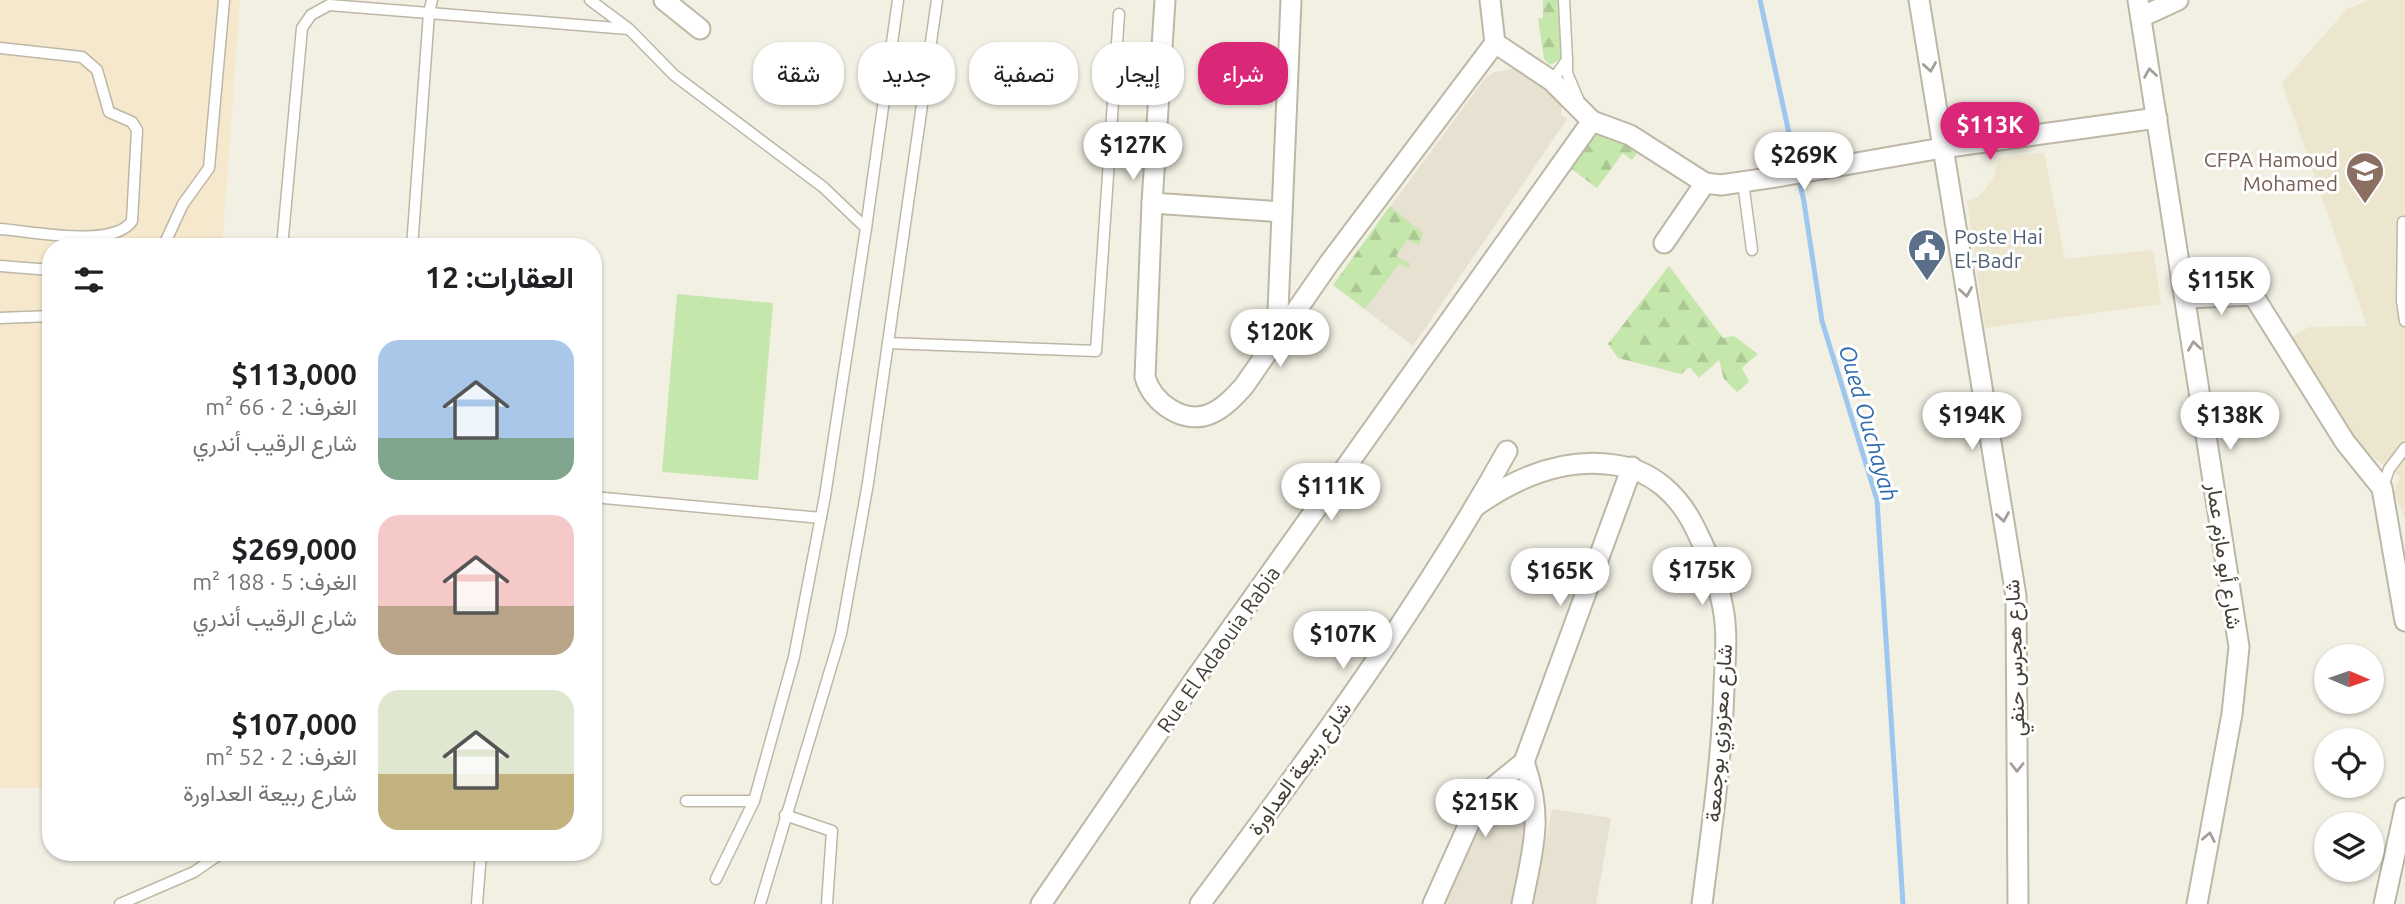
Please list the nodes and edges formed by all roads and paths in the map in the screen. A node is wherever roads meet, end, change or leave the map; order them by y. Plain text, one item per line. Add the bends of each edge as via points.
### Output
1 (224, 0) edge
2 (432, 0) edge
3 (590, 0) edge
4 (898, 0) edge
5 (937, 0) edge
6 (1165, 0) edge
7 (1291, 0) edge
8 (1490, 0) edge
9 (1564, 0) edge
10 (1919, 0) edge
11 (2178, 0) edge
12 (666, 1) edge
13 (2140, 8) edge
14 (429, 13) junction
15 (1119, 14) dead end
16 (629, 29) junction
17 (700, 29) dead end
18 (1495, 43) junction
19 (0, 48) edge
20 (1567, 60) junction
21 (1552, 81) junction
22 (2157, 118) junction
23 (1592, 121) junction
24 (1942, 148) junction
25 (1743, 182) junction
26 (1705, 183) junction
27 (1152, 203) junction
28 (1282, 212) junction
29 (2403, 222) edge
30 (866, 228) junction
31 (0, 229) edge
32 (167, 238) edge
33 (283, 238) edge
34 (412, 238) edge
35 (1664, 243) dead end
36 (1752, 250) dead end
37 (0, 266) edge
38 (42, 269) edge
39 (2187, 298) junction
40 (42, 316) edge
41 (0, 318) edge
42 (2405, 321) edge
43 (1277, 334) junction
44 (888, 342) junction
45 (2405, 448) edge
46 (1507, 451) dead end
47 (1632, 467) junction
48 (2382, 488) junction
49 (602, 498) edge
50 (1476, 506) junction
51 (821, 518) junction
52 (2405, 621) edge
53 (1524, 762) junction
54 (686, 801) dead end
55 (754, 801) junction
56 (2405, 808) edge
57 (785, 815) junction
58 (210, 861) edge
59 (480, 861) edge
60 (716, 879) dead end
61 (120, 904) edge
62 (477, 904) edge
63 (760, 904) edge
64 (827, 904) edge
65 (1041, 904) edge
66 (1200, 904) edge
67 (1433, 904) edge
68 (1522, 904) edge
69 (1702, 904) edge
70 (2018, 904) edge
71 (2197, 904) edge
72 (2384, 904) edge

1 - 32 lane via 211,161
2 - 14 lane
3 - 16 lane
4 - 30 lane
5 - 44 lane
6 - 27 street
7 - 28 street
8 - 18 street
9 - 20 lane
10 -> 24 street, شارع هجرس حنفي
11 - 13 street
12 - 17 street
22 -> 13 street, شارع أبو مازم عمار
14 - 16 lane
14 - 33 lane via 329,5 310,15 302,28
14 - 34 lane
15 - 44 lane via 1096,351
16 - 30 lane via 674,75 823,187
18 - 21 street
18 - 43 street
19 - 31 lane via 82,57 97,70 109,112 132,122 137,130 132,221 126,230 103,237
20 - 21 lane
20 - 23 lane via 1573,90
21 - 23 street
22 - 24 street
22 - 39 street, شارع أبو مازم عمار
23 - 26 street via 1630,135
23 - 65 street, Rue El Adaouia Rabia via 1195,679
24 - 25 street
24 -> 70 street, شارع هجرس حنفي via 2016,596
25 - 26 street
25 - 36 lane
26 - 35 street
27 - 28 street
27 - 43 street via 1144,356 1145,377 1156,400 1182,413 1208,415 1231,401 1244,386
28 - 43 street
29 - 42 lane
30 - 51 lane
37 - 38 lane
39 - 48 street via 2253,295 2345,442
71 -> 39 street, شارع أبو مازم عمار via 2232,714 2239,648
40 - 41 lane
44 - 57 lane via 841,634
45 - 48 lane
46 - 50 street, شارع ربيعة العداورة
47 - 50 street, شارع معزوزي بوجمعة via 1589,463 1534,473
47 - 53 street
47 - 69 street, شارع معزوزي بوجمعة via 1678,499 1716,576 1723,610 1726,645 1721,745
48 - 52 street
49 - 51 lane
50 - 66 street, شارع ربيعة العداورة via 1379,655
51 - 55 lane via 794,657
53 - 67 street via 1481,797
53 - 68 street via 1536,797 1537,817
54 - 55 lane
55 - 60 lane
56 - 72 street
57 - 63 lane
57 - 64 lane via 832,831
58 - 61 lane
59 - 62 lane

